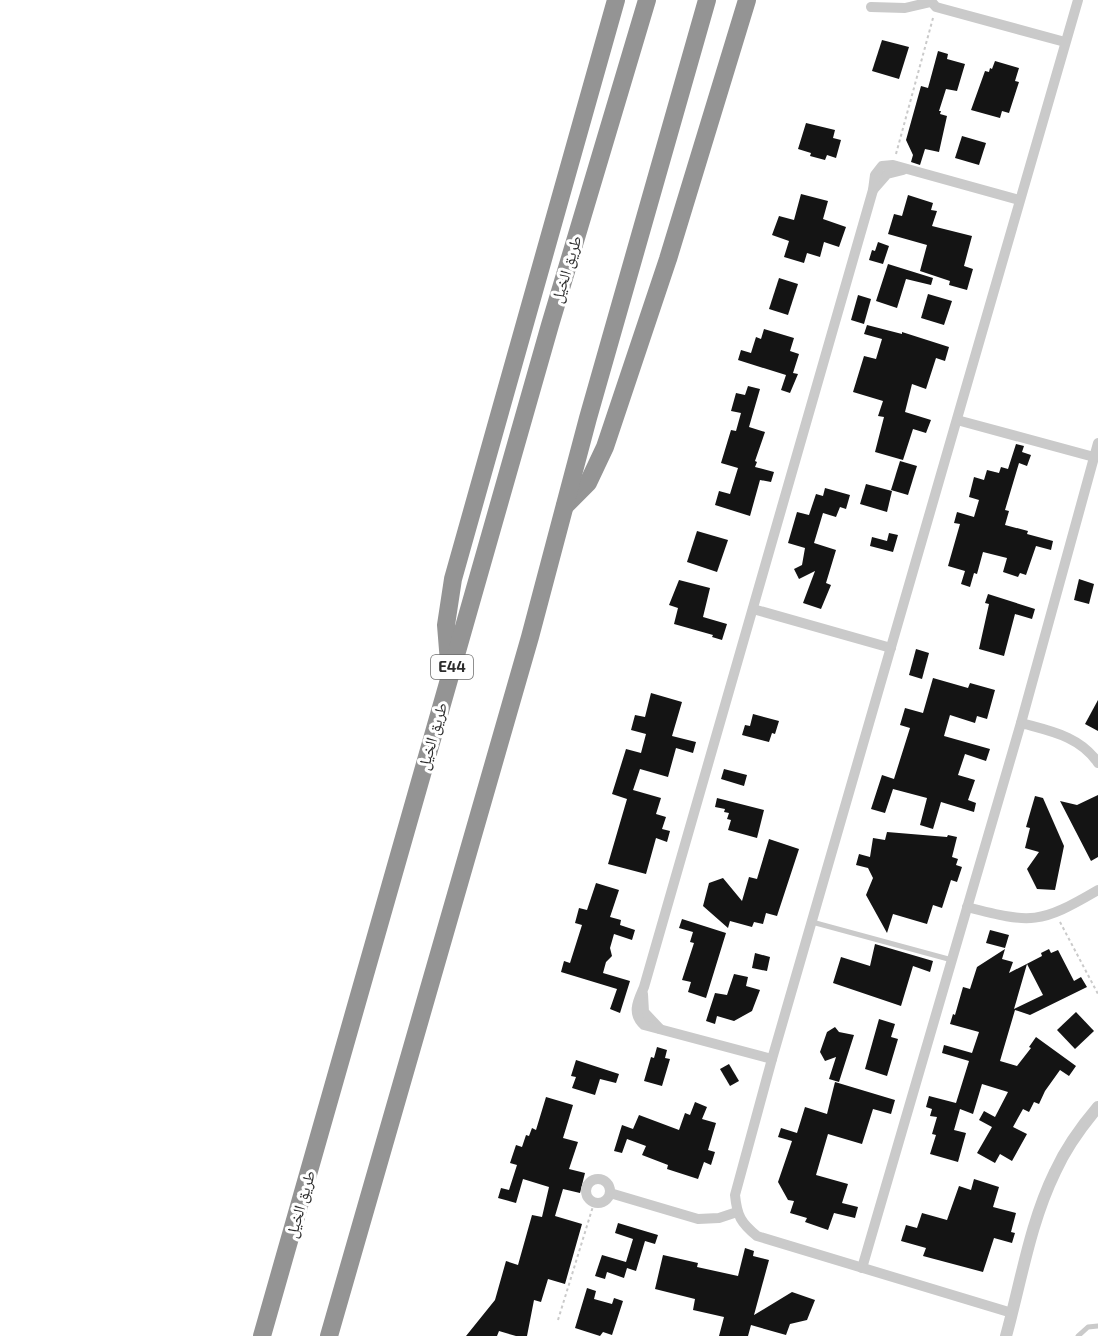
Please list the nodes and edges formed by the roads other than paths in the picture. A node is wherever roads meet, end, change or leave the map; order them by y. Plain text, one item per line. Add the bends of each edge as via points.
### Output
1 (616, 0) edge
2 (647, 0) edge
3 (707, 0) edge
4 (747, 0) edge
5 (1078, 0) edge
6 (934, 2) edge
7 (871, 7) dead end
8 (1065, 42) junction
9 (908, 170) junction
10 (873, 190) junction
11 (1019, 200) junction
12 (957, 420) junction
13 (1098, 443) edge
14 (1094, 457) junction
15 (565, 506) junction
16 (753, 609) junction
17 (891, 648) junction
18 (451, 671) junction
19 (1021, 723) junction
20 (1098, 763) edge
21 (1098, 890) edge
22 (967, 907) junction
23 (812, 922) junction
24 (952, 960) junction
25 (772, 1059) junction
26 (1098, 1107) edge
27 (610, 1193) junction
28 (737, 1212) junction
29 (862, 1268) junction
30 (1012, 1313) junction
31 (1098, 1326) edge
32 (262, 1336) edge
33 (329, 1336) edge
34 (1006, 1336) edge
35 (1078, 1336) edge

1 - 18 highway via 453,579 446,625
2 - 18 highway, طريق الخيل / E44
3 - 15 highway
4 - 15 highway via 605,447 588,483
5 - 8 street
6 - 7 street via 905,8
6 - 8 street
8 - 11 street
9 - 10 street via 888,174
9 - 10 street via 888,164 875,175
9 - 11 street
10 - 16 street
11 - 12 street
12 - 14 street
12 - 17 street
13 - 14 street
14 - 19 street
15 - 33 highway
16 - 17 street
16 - 25 street via 636,1014 644,1025
17 - 23 street
18 - 32 highway, طريق الخيل / E44
19 - 20 street via 1067,736 1082,744
19 - 22 street
21 - 22 street via 1056,914 1039,918 1021,919
22 - 24 street
23 - 24 lane
23 - 25 street
24 - 29 street
25 - 28 street via 735,1195
26 - 30 street via 1076,1134 1054,1173 1037,1216
27 - 27 street via 602,1203 594,1203 585,1189 594,1179 606,1182
27 - 28 street via 698,1219
28 - 29 street via 744,1226 757,1236
29 - 30 street
30 - 34 street
31 - 35 lane via 1088,1327

